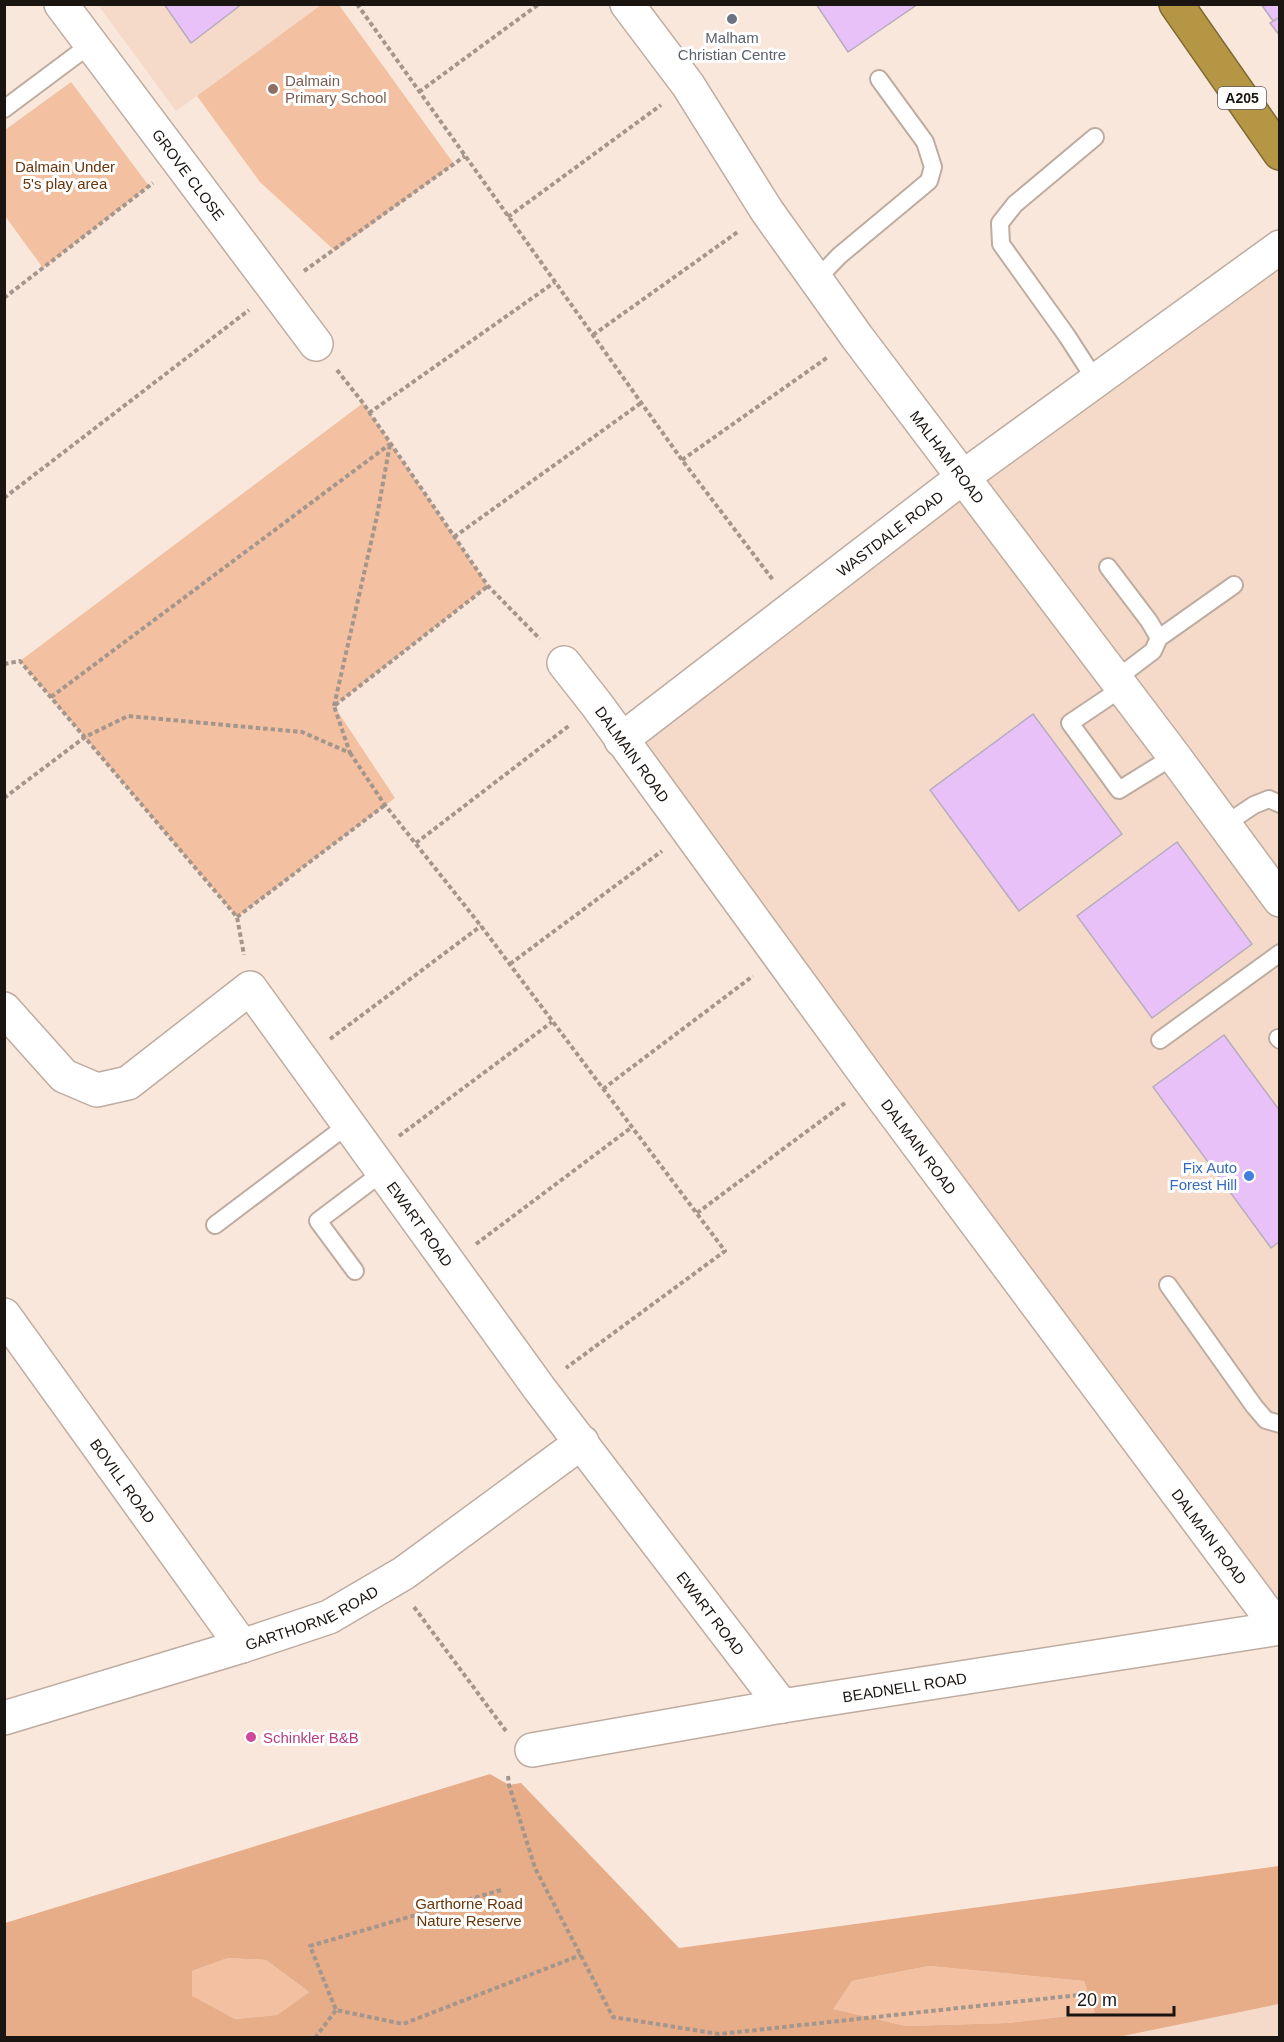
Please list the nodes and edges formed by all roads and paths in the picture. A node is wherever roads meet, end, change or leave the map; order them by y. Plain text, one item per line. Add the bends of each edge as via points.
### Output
1 (61, 4) edge
2 (357, 4) edge
3 (539, 4) edge
4 (627, 4) edge
5 (1176, 4) edge
6 (90, 44) junction
7 (879, 79) dead end
8 (688, 85) junction
9 (419, 92) junction
10 (4, 109) edge
11 (1095, 137) dead end
12 (1276, 141) edge
13 (465, 156) junction
14 (180, 163) junction
15 (767, 212) junction
16 (508, 217) junction
17 (1280, 247) edge
18 (817, 279) junction
19 (555, 282) junction
20 (276, 290) junction
21 (4, 298) edge
22 (593, 335) junction
23 (857, 337) junction
24 (316, 344) joint
25 (1096, 381) junction
26 (641, 404) junction
27 (369, 413) junction
28 (390, 444) junction
29 (681, 460) junction
30 (963, 477) junction
31 (4, 498) edge
32 (454, 537) junction
33 (1108, 567) dead end
34 (1234, 585) dead end
35 (488, 586) junction
36 (793, 607) junction
37 (1159, 638) junction
38 (564, 663) joint
39 (4, 664) edge
40 (1119, 683) junction
41 (51, 697) junction
42 (597, 705) junction
43 (334, 706) junction
44 (85, 737) junction
45 (621, 740) junction
46 (350, 753) junction
47 (1174, 756) junction
48 (4, 798) edge
49 (1280, 804) edge
50 (386, 805) junction
51 (1224, 825) junction
52 (689, 831) junction
53 (416, 843) junction
54 (1280, 900) edge
55 (237, 917) junction
56 (481, 926) junction
57 (1280, 953) edge
58 (780, 956) junction
59 (510, 964) junction
60 (250, 988) junction
61 (4, 1009) edge
62 (552, 1022) junction
63 (1160, 1040) dead end
64 (302, 1060) junction
65 (872, 1083) junction
66 (603, 1089) junction
67 (349, 1124) junction
68 (632, 1127) junction
69 (377, 1164) junction
70 (696, 1213) junction
71 (215, 1225) dead end
72 (450, 1264) junction
73 (355, 1271) dead end
74 (1168, 1285) dead end
75 (4, 1315) edge
76 (539, 1388) junction
77 (1280, 1424) edge
78 (582, 1442) junction
79 (393, 1579) junction
80 (1279, 1628) edge
81 (242, 1646) junction
82 (782, 1706) junction
83 (4, 1718) edge
84 (532, 1750) junction
85 (501, 1890) dead end
86 (581, 1955) junction
87 (1088, 1994) dead end
88 (336, 2010) junction
89 (315, 2037) edge

1 - 6 street, GROVE CLOSE
2 - 9 path
3 - 9 path
4 - 8 street, MALHAM ROAD
5 - 12 highway, A205
6 - 10 lane
6 - 14 street, GROVE CLOSE
7 - 18 lane via 926,142 933,166 929,181
8 - 15 street, MALHAM ROAD
8 - 16 path
9 - 13 path
11 - 25 lane via 1015,204 1000,223 1001,244
13 - 16 path
13 - 20 path
14 - 20 street, GROVE CLOSE
14 - 21 path
15 - 18 street, MALHAM ROAD
15 - 22 path
16 - 19 path
17 - 25 street, WASTDALE ROAD
18 - 23 street, MALHAM ROAD
19 - 22 path
19 - 27 path
20 - 24 street, GROVE CLOSE
20 - 31 path
22 - 26 path
23 - 29 path
23 - 30 street, MALHAM ROAD
24 - 27 path
25 - 30 street, WASTDALE ROAD
26 - 29 path
26 - 32 path
27 - 28 path
28 - 32 path
28 - 41 path
28 - 43 path
29 - 36 path
30 - 36 street, WASTDALE ROAD
30 - 40 street, MALHAM ROAD
32 - 35 path
33 - 37 lane
34 - 37 lane
35 - 38 path
35 - 43 path
36 - 45 street, WASTDALE ROAD
37 - 40 lane via 1153,651
38 - 42 street, DALMAIN ROAD
39 - 41 path via 20,661
40 - 47 street, MALHAM ROAD
40 - 47 lane via 1070,723 1119,790
41 - 44 path
42 - 45 street, DALMAIN ROAD
42 - 53 path
43 - 46 path
44 - 46 path via 128,716 302,732
44 - 48 path
44 - 55 path
45 - 52 street, DALMAIN ROAD
46 - 50 path
47 - 51 street, MALHAM ROAD
49 - 51 lane via 1269,799
50 - 53 path
50 - 55 path
51 - 54 street, MALHAM ROAD
52 - 58 street, DALMAIN ROAD
52 - 59 path
53 - 56 path
55 - 60 path
56 - 59 path
56 - 64 path
57 - 63 lane
58 - 65 street, DALMAIN ROAD
58 - 66 path
59 - 62 path
60 - 61 street via 128,1083 97,1090 64,1076
60 - 64 street, EWART ROAD
62 - 66 path
62 - 69 path
64 - 67 street, EWART ROAD
65 - 70 path
65 - 80 street, DALMAIN ROAD
66 - 68 path
67 - 69 street, EWART ROAD
67 - 71 lane
68 - 70 path
68 - 72 path
69 - 72 street, EWART ROAD
69 - 73 lane via 318,1221
70 - 76 path via 725,1251
72 - 76 street, EWART ROAD
74 - 77 lane via 1254,1406 1266,1420
75 - 81 street, BOVILL ROAD
76 - 78 street, EWART ROAD
78 - 79 street, GARTHORNE ROAD
78 - 82 street, EWART ROAD
79 - 81 street, GARTHORNE ROAD via 329,1617
79 - 84 path via 509,1736
80 - 82 street, BEADNELL ROAD
81 - 83 street, GARTHORNE ROAD
82 - 84 street, BEADNELL ROAD
84 - 86 path via 507,1777 535,1868
85 - 88 path via 310,1946
86 - 87 path via 613,2017 719,2034
86 - 88 path via 403,2024
88 - 89 path

